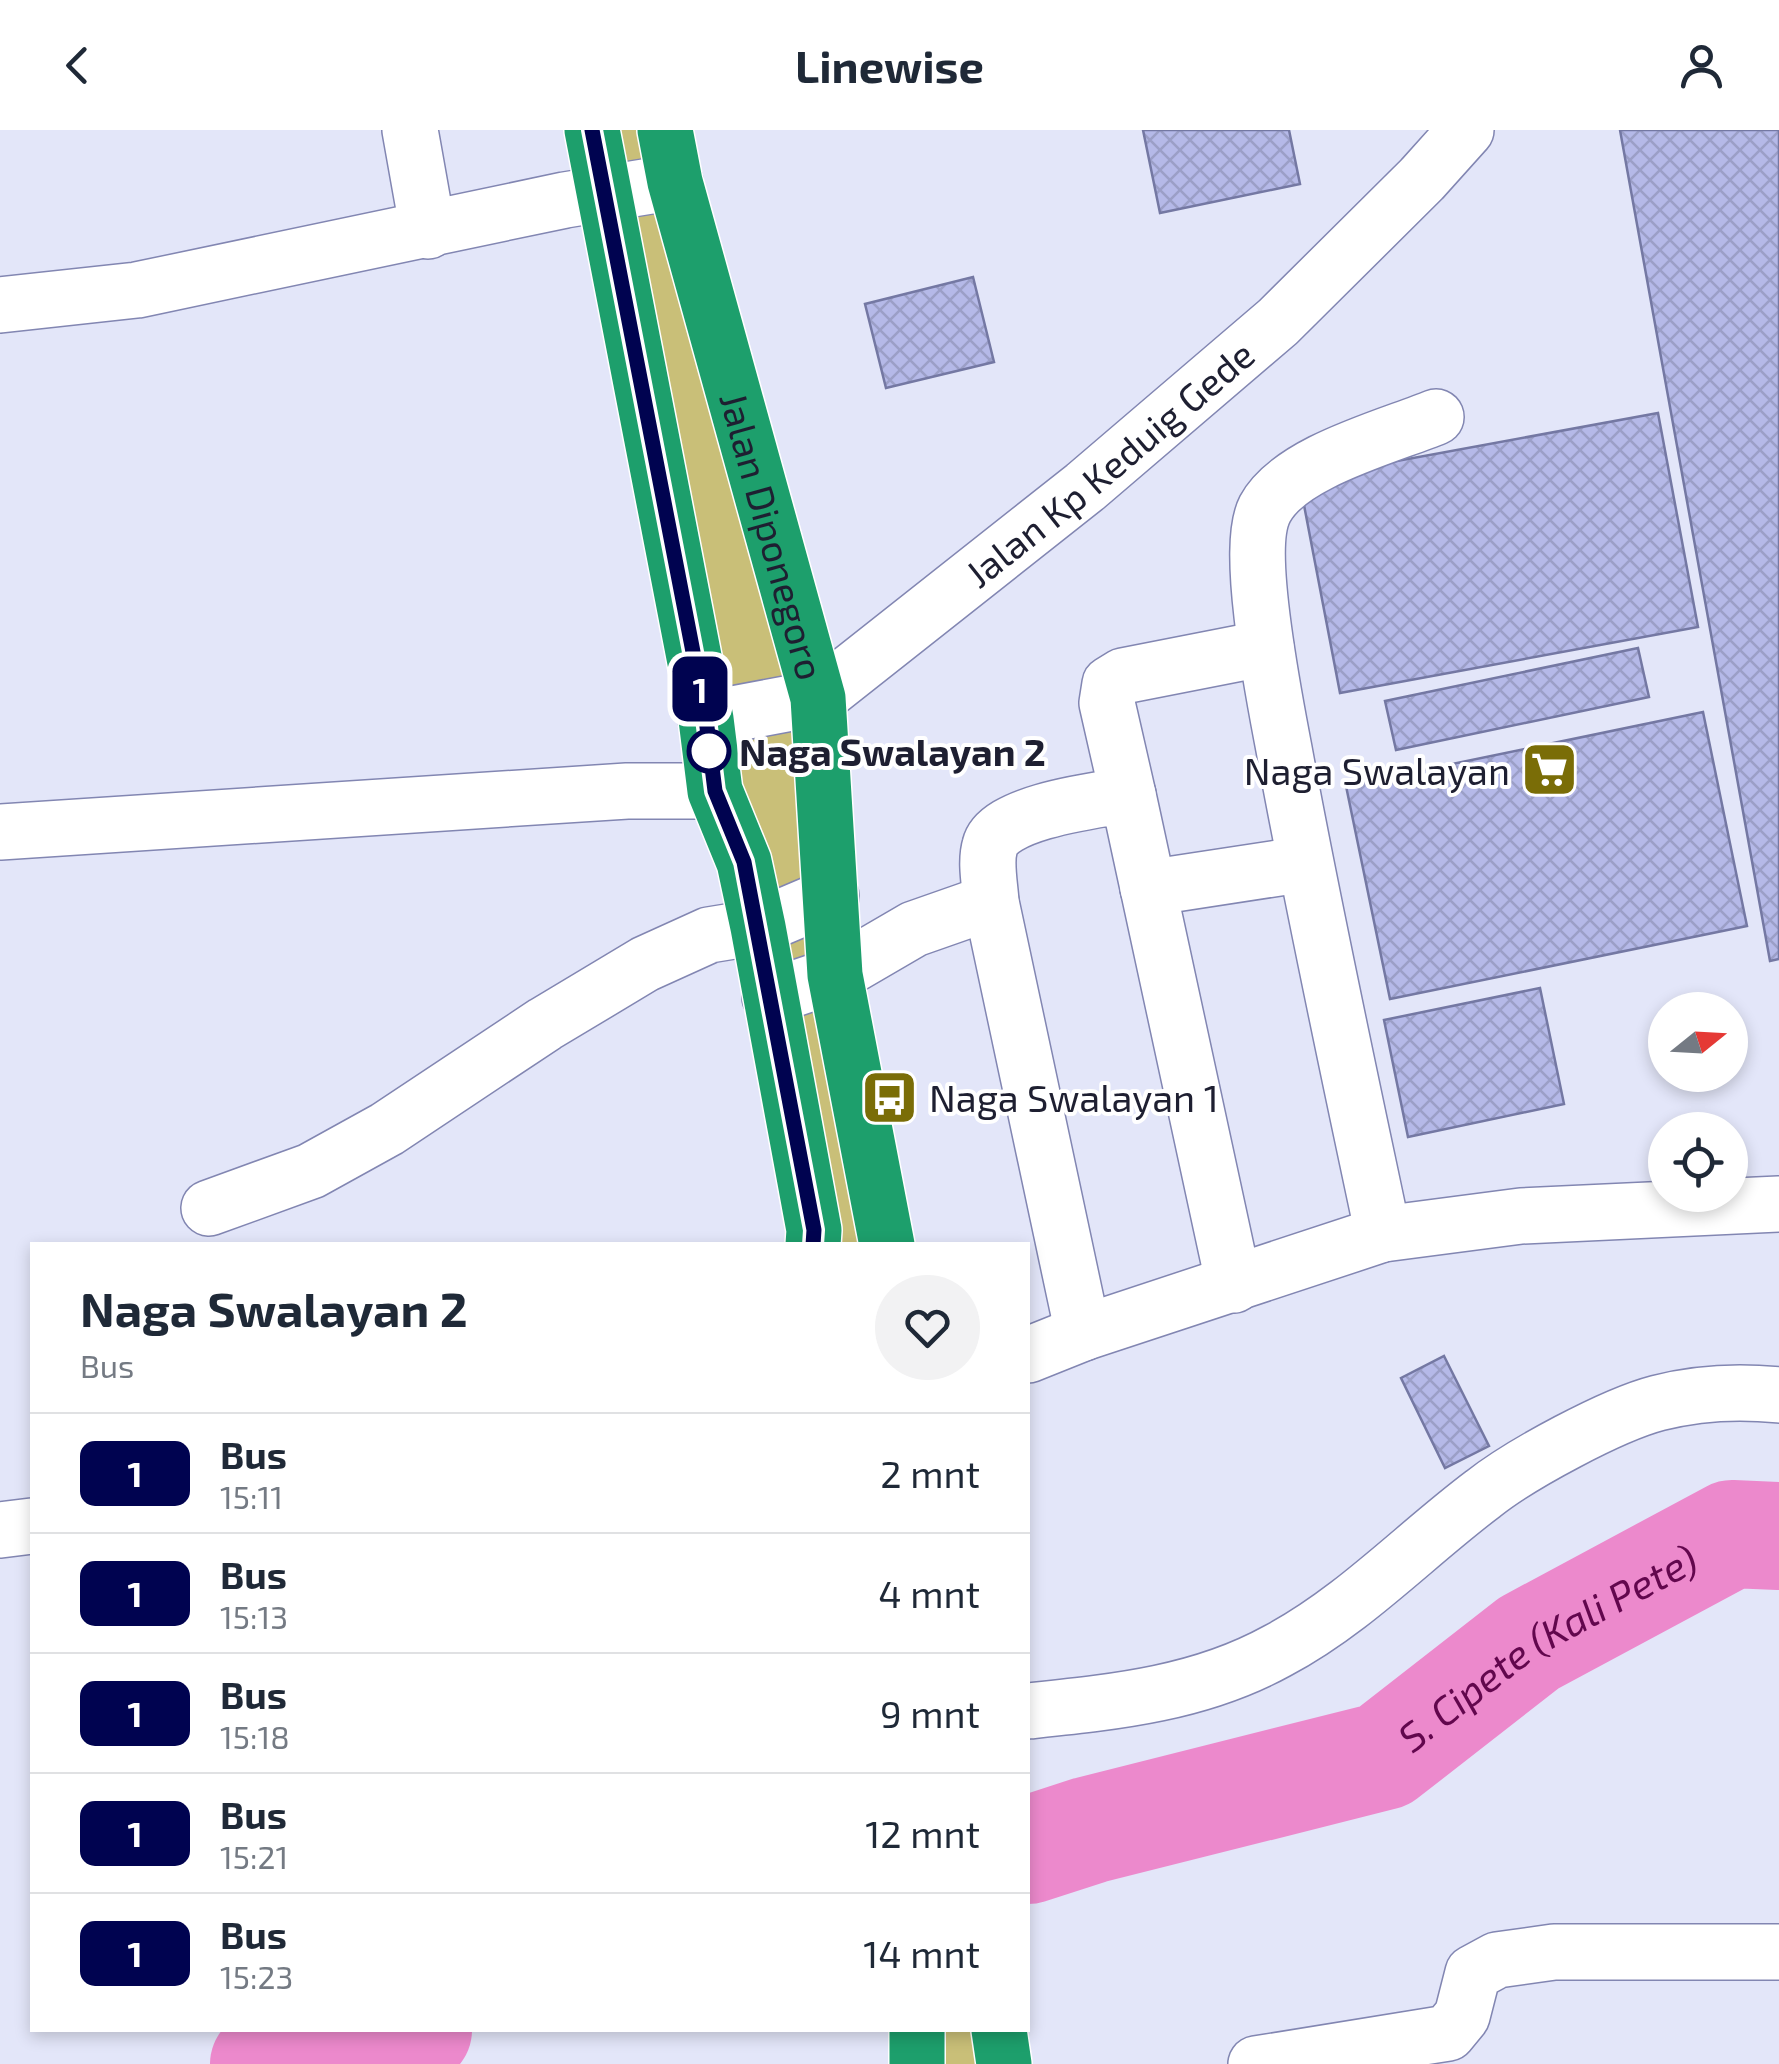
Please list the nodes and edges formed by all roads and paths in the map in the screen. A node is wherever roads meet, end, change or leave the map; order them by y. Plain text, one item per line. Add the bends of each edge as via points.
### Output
1 (410, 130) edge
2 (592, 130) edge
3 (1466, 130) edge
4 (670, 156) edge
5 (602, 193) junction
6 (428, 231) junction
7 (0, 305) edge
8 (1436, 417) dead end
9 (1266, 648) junction
10 (818, 698) junction
11 (706, 719) junction
12 (715, 791) junction
13 (1128, 795) junction
14 (0, 832) edge
15 (1305, 864) junction
16 (1148, 888) junction
17 (831, 896) junction
18 (991, 902) junction
19 (758, 927) junction
20 (835, 976) junction
21 (770, 998) junction
22 (1779, 1204) edge
23 (209, 1208) dead end
24 (1383, 1234) junction
25 (813, 1242) edge
26 (886, 1242) edge
27 (1234, 1285) junction
28 (1083, 1333) junction
29 (1030, 1354) edge
30 (1779, 1395) edge
31 (30, 1526) edge
32 (0, 1530) edge
33 (1030, 1711) edge
34 (1779, 1952) edge
35 (1256, 2064) edge

1 - 6 street
2 - 5 highway
3 - 10 street, Jalan Kp Keduig Gede via 1278,322 1085,487
4 - 5 street
4 - 10 highway, Jalan Diponegoro
5 - 6 street
5 - 11 highway
6 - 7 street via 137,290
8 - 9 street via 1282,485 1264,510 1258,539
9 - 13 street via 1110,684 1107,703
9 - 15 street
10 - 11 street, Jalan Kp Keduig Gede
10 - 17 highway, Jalan Diponegoro
11 - 12 highway
12 - 14 street
12 - 19 highway via 744,862
13 - 16 street
13 - 18 street via 1079,802 996,833 989,848
15 - 16 street
15 - 24 street
16 - 27 street
17 - 19 street
17 - 20 highway, Jalan Diponegoro
18 - 20 street via 914,929
18 - 28 street
19 - 21 highway
19 - 23 street via 709,935 645,964 387,1129 311,1170
20 - 21 street
20 - 26 highway, Jalan Diponegoro
21 - 25 highway
22 - 24 street via 1521,1216
24 - 27 street
27 - 28 street
28 - 29 street
30 - 33 street via 1742,1391 1657,1403 1576,1438 1486,1491 1348,1604 1279,1651 1214,1680 1131,1701
31 - 32 street
34 - 35 street via 1554,1952 1497,1960 1473,1974 1462,2016 1448,2033

